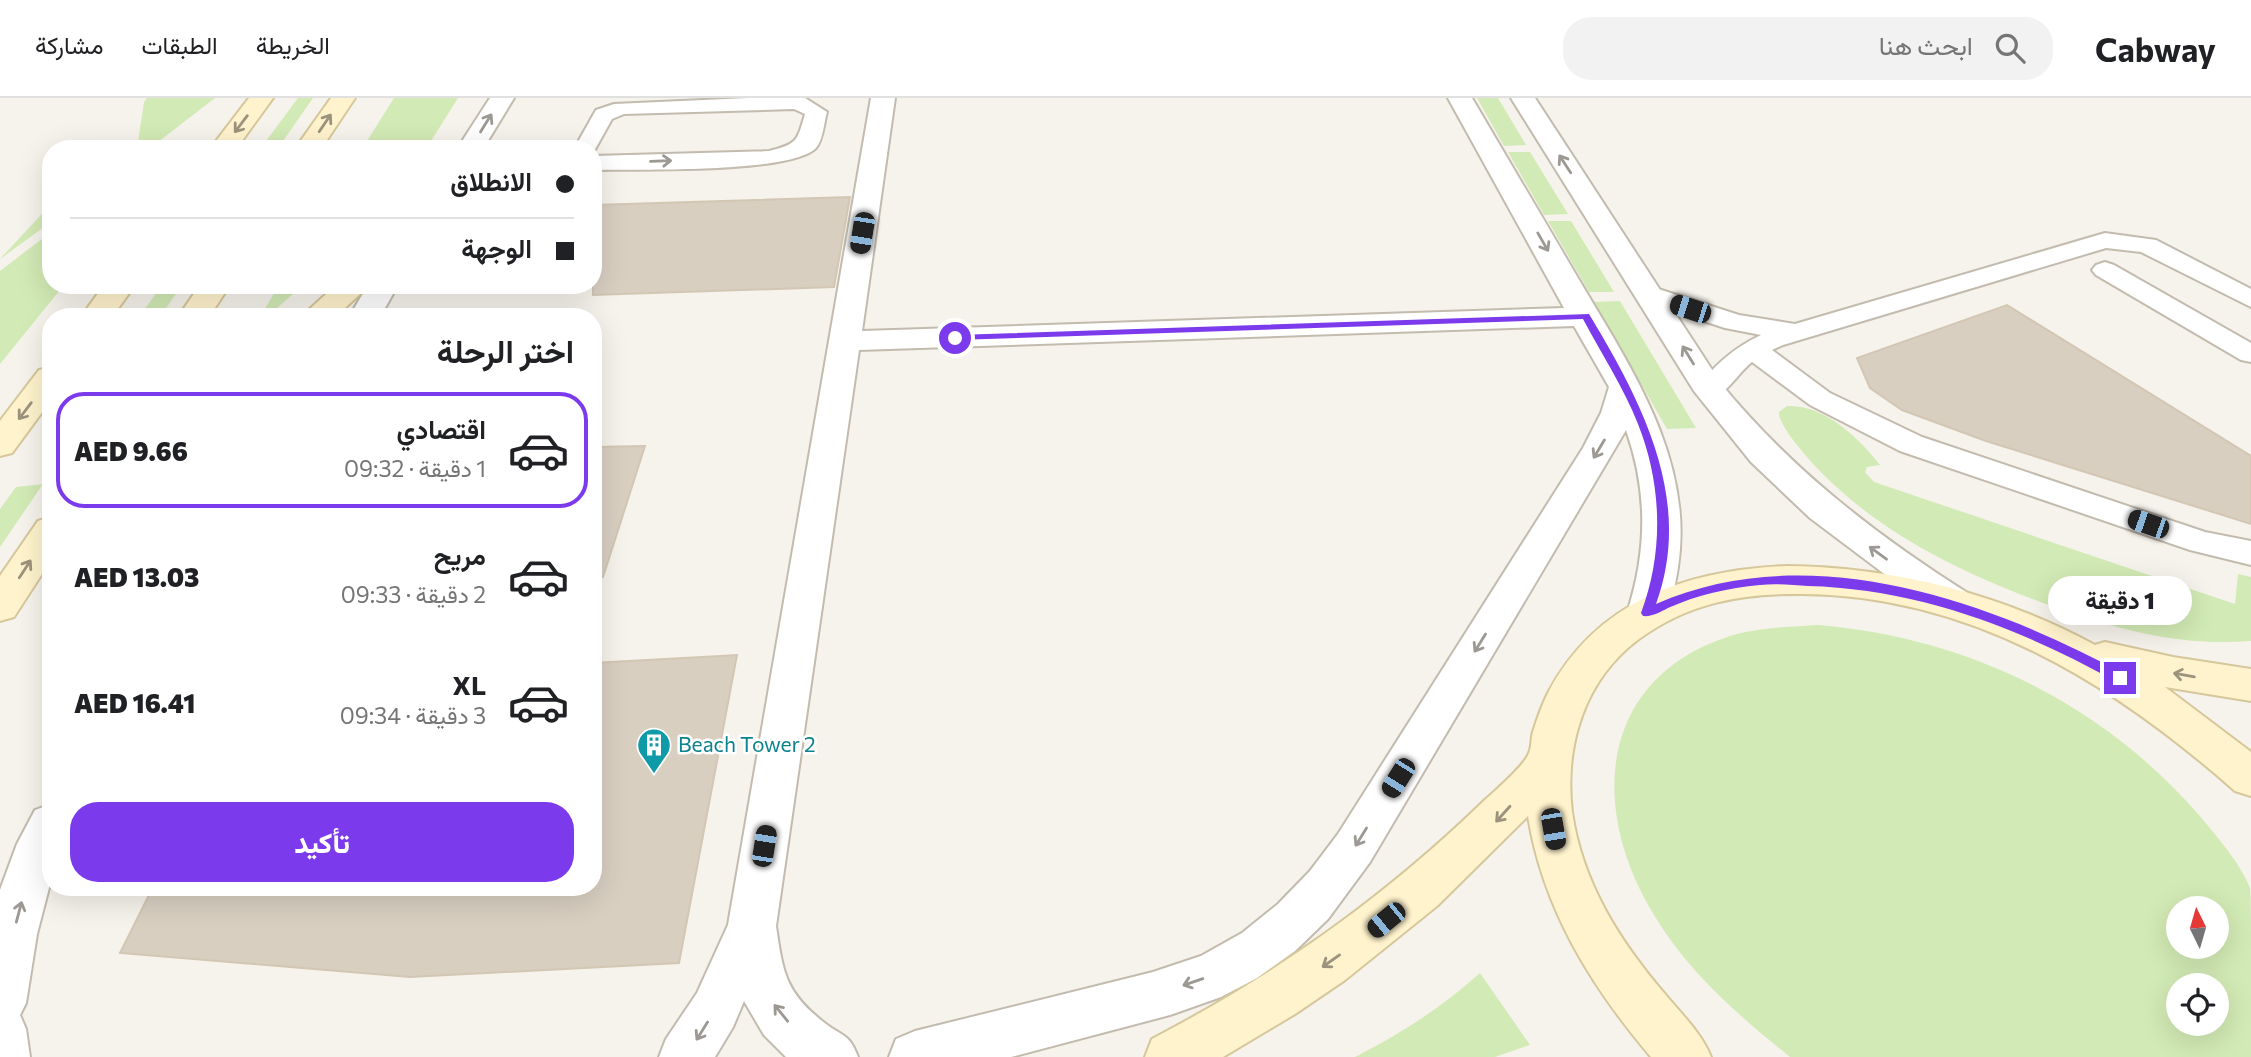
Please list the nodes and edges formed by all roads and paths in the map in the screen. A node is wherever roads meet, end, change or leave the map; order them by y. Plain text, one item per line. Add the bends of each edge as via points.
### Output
1 (261, 98) edge
2 (343, 98) edge
3 (502, 98) edge
4 (883, 98) edge
5 (1460, 98) edge
6 (1523, 98) edge
7 (230, 140) edge
8 (314, 140) edge
9 (476, 140) edge
10 (590, 140) edge
11 (602, 163) edge
12 (2105, 270) dead end
13 (344, 294) edge
14 (1649, 294) junction
15 (2251, 299) edge
16 (327, 308) edge
17 (1586, 316) junction
18 (1796, 332) junction
19 (845, 341) junction
20 (1752, 349) junction
21 (2251, 354) edge
22 (1625, 387) junction
23 (42, 389) edge
24 (1710, 391) junction
25 (0, 446) edge
26 (42, 544) edge
27 (2251, 553) edge
28 (1955, 604) junction
29 (0, 607) edge
30 (1647, 613) junction
31 (2068, 649) junction
32 (2251, 685) edge
33 (1548, 762) junction
34 (2251, 778) edge
35 (42, 822) edge
36 (42, 846) edge
37 (0, 879) edge
38 (752, 925) junction
39 (0, 1003) edge
40 (0, 1029) edge
41 (4, 1057) edge
42 (685, 1057) edge
43 (832, 1057) edge
44 (915, 1057) edge
45 (1171, 1057) edge
46 (1685, 1057) edge

1 -> 7 main road
8 -> 2 main road
9 -> 3 street
4 - 19 street
5 -> 17 street
14 -> 6 street
11 -> 10 lane via 789,155 808,143 816,112 794,103 621,108 604,115
12 - 21 lane
13 - 16 main road
14 - 18 lane via 1734,322
24 -> 14 street
15 - 18 lane via 2161,251 2105,240
17 - 19 street
17 - 22 street
18 - 20 lane
19 - 38 street
20 - 24 lane via 1727,368
20 - 27 lane via 1820,399 1911,444 2201,542
22 - 30 street via 1643,422 1662,500 1663,542 1657,586
22 -> 44 street via 1607,436 1572,495 1337,875 1299,918 1262,948 1218,973
23 -> 25 main road
28 -> 24 street via 1849,532 1803,494
29 -> 26 main road
28 - 30 main road via 1855,583 1763,580 1682,597
28 - 31 main road
30 - 33 main road via 1590,659 1570,688 1555,724
32 -> 31 main road
31 - 34 main road via 2170,711
33 -> 45 main road via 1438,878 1369,934 1289,991
33 - 46 main road via 1557,853 1576,902 1603,954 1641,1008
35 - 37 street
39 -> 36 street via 25,889
38 -> 42 street via 715,1010
43 -> 38 street via 793,1028 768,997 755,961
40 - 41 street

